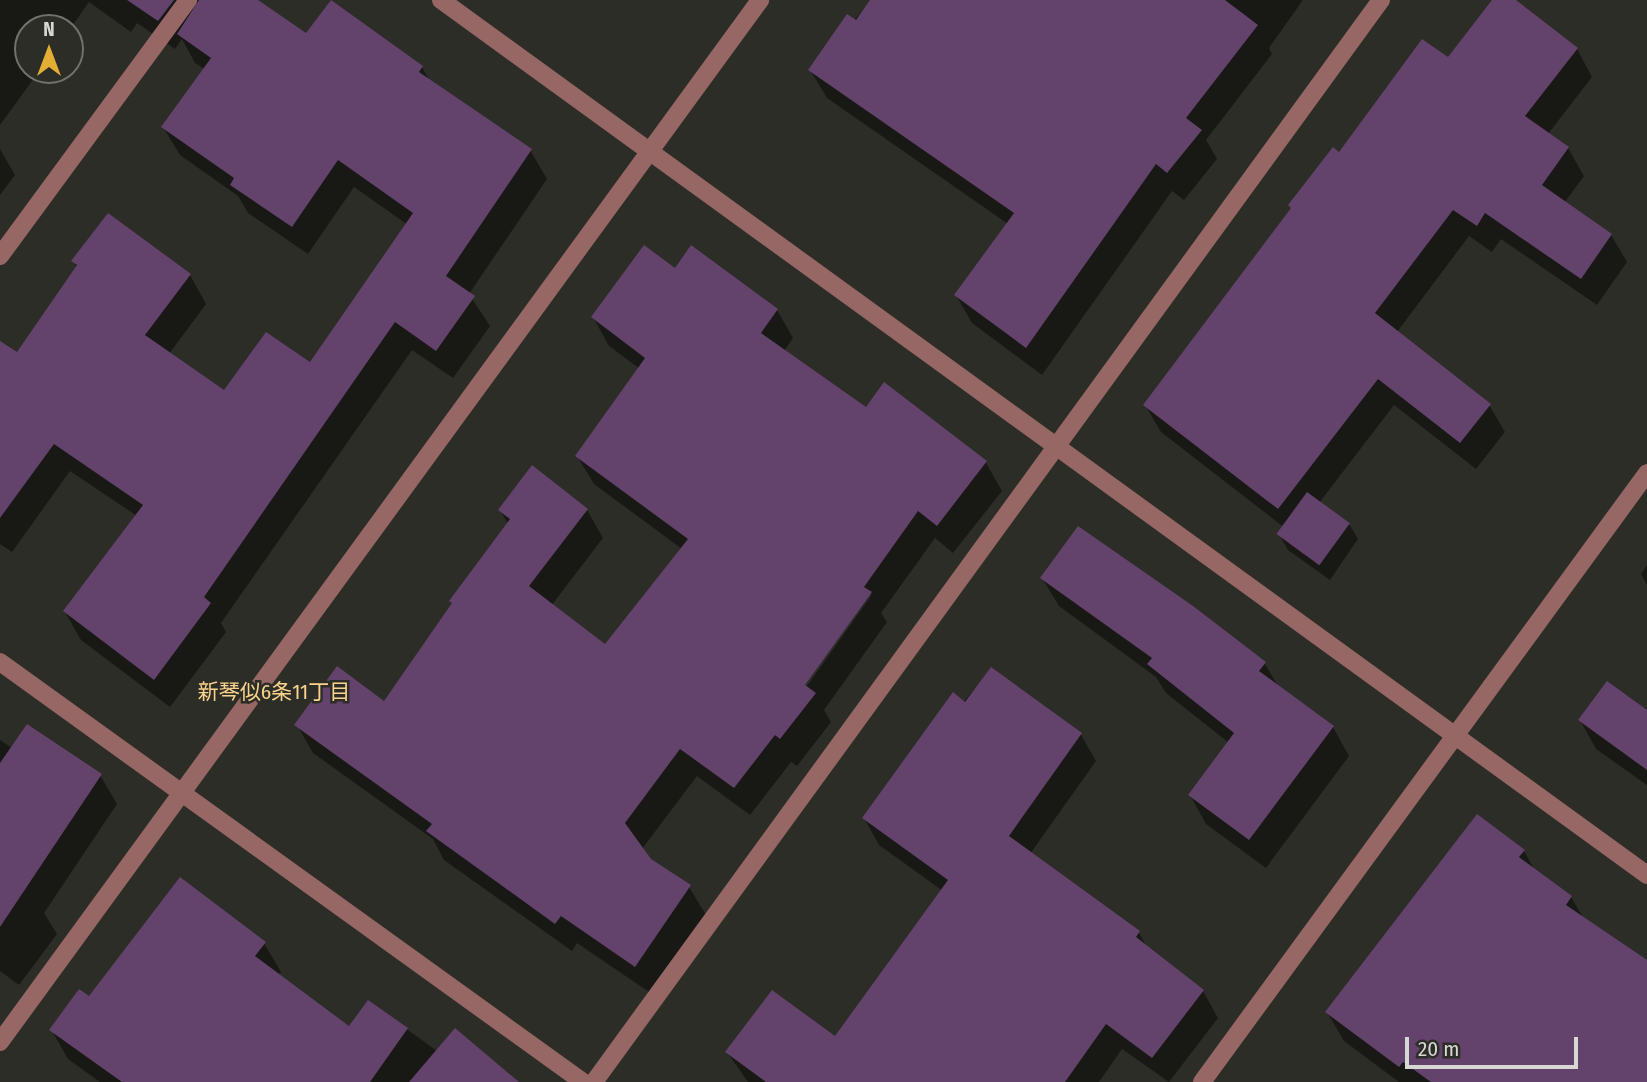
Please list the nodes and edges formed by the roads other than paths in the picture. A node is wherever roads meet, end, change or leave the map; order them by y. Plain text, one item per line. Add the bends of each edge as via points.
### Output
1 (188, 0) edge
2 (441, 0) edge
3 (760, 0) edge
4 (1381, 0) edge
5 (651, 152) junction
6 (0, 256) edge
7 (1055, 446) junction
8 (1647, 473) edge
9 (0, 662) edge
10 (1455, 735) junction
11 (182, 795) junction
12 (1647, 875) edge
13 (0, 1042) edge
14 (1209, 1080) edge
15 (583, 1082) edge
16 (594, 1082) edge

1 - 6 street
2 - 5 street
3 - 5 street
4 - 7 street
5 - 7 street
5 - 11 street
7 - 10 street
7 - 16 street
8 - 10 street
9 - 11 street
10 - 12 street
10 - 14 street
11 - 13 street
11 - 15 street

